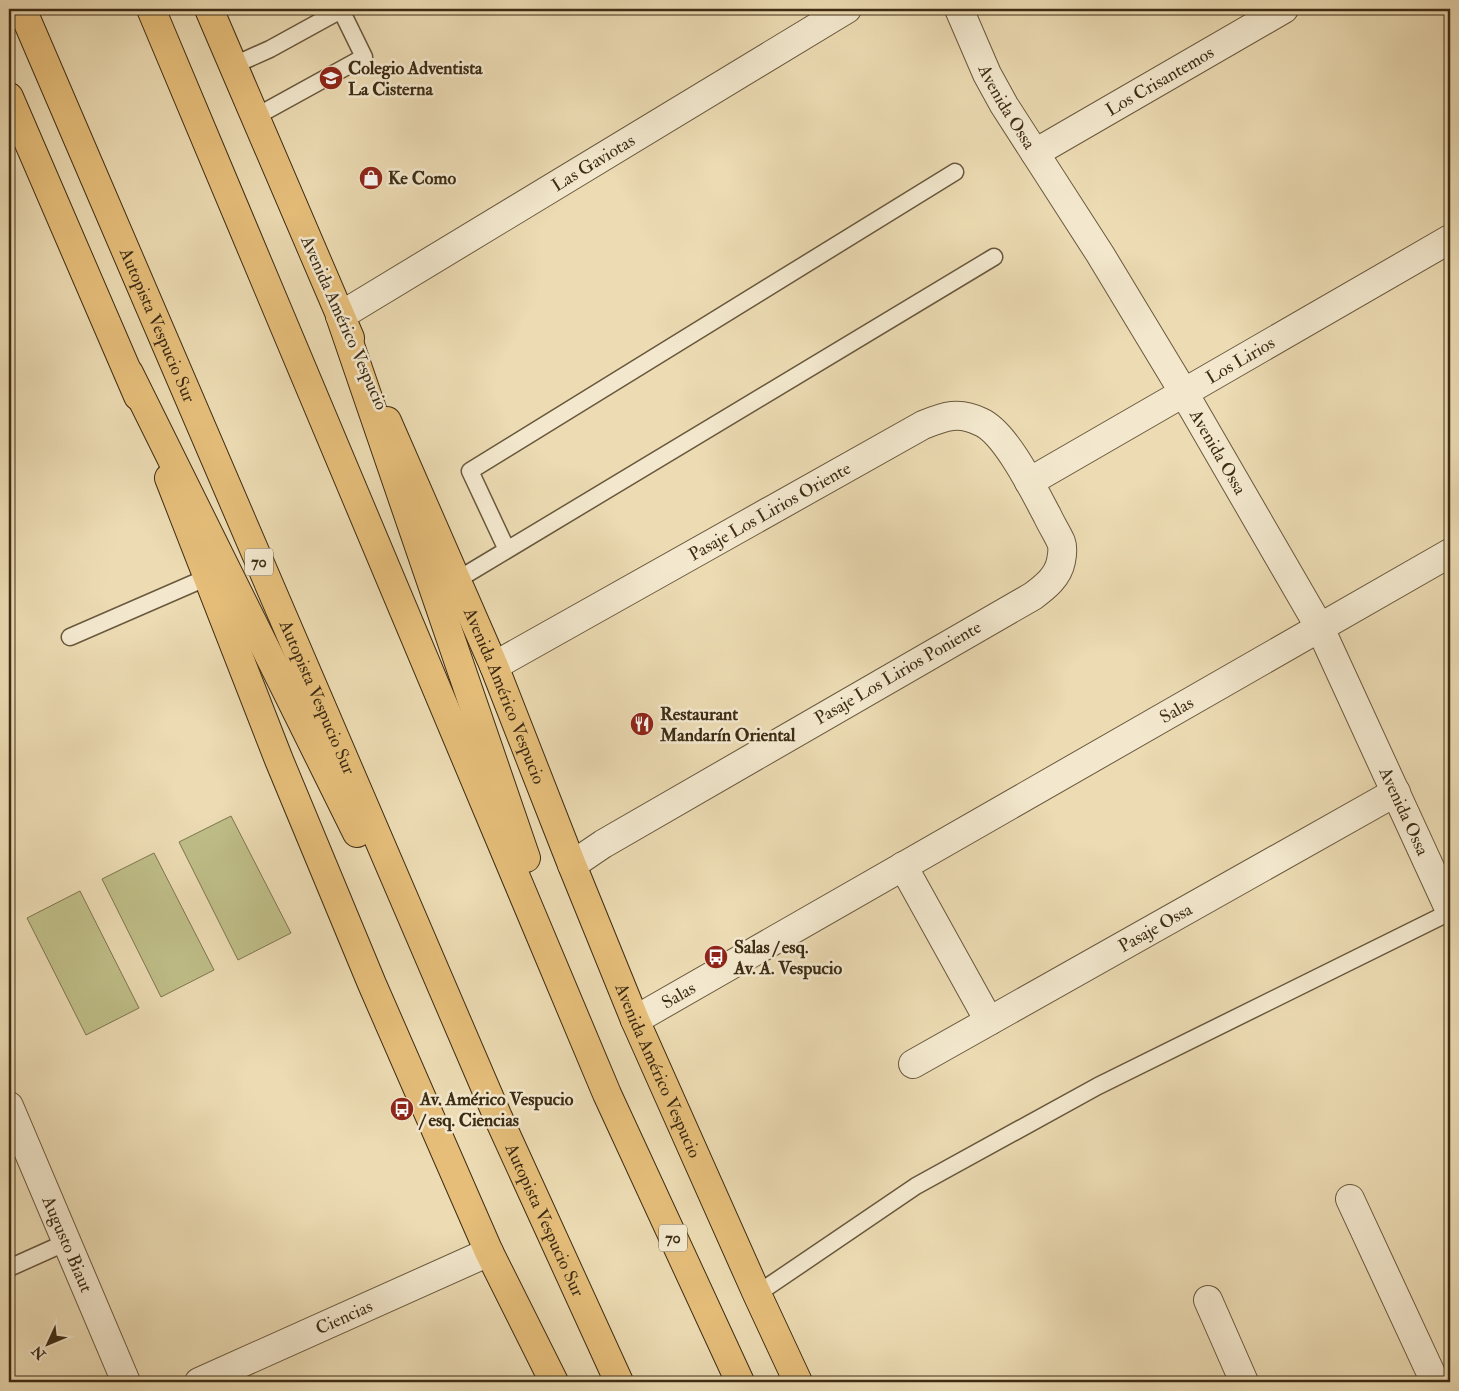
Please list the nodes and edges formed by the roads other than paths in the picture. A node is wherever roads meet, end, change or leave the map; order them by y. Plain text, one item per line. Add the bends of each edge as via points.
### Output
1 (22, 9) edge
2 (151, 9) edge
3 (209, 9) edge
4 (847, 9) edge
5 (959, 9) edge
6 (1284, 9) edge
7 (232, 66) junction
8 (9, 97) edge
9 (255, 117) junction
10 (1034, 153) junction
11 (955, 172) dead end
12 (1450, 239) edge
13 (994, 257) dead end
14 (340, 316) junction
15 (129, 373) junction
16 (1184, 393) junction
17 (1030, 482) junction
18 (507, 550) junction
19 (1450, 553) edge
20 (208, 577) junction
21 (457, 580) junction
22 (1320, 628) junction
23 (70, 636) dead end
24 (494, 666) junction
25 (1396, 792) junction
26 (572, 865) junction
27 (903, 866) junction
28 (1450, 912) edge
29 (635, 1020) junction
30 (989, 1021) junction
31 (913, 1064) dead end
32 (607, 1094) junction
33 (9, 1106) edge
34 (497, 1115) junction
35 (15, 1136) edge
36 (1350, 1199) dead end
37 (66, 1242) junction
38 (489, 1252) junction
39 (9, 1268) edge
40 (757, 1294) junction
41 (1208, 1300) dead end
42 (1450, 1377) edge
43 (126, 1382) edge
44 (199, 1382) edge
45 (554, 1382) edge
46 (619, 1382) edge
47 (740, 1382) edge
48 (798, 1382) edge
49 (1244, 1382) edge
50 (1436, 1382) edge

1 - 34 main road, Autopista Vespucio Sur / 70
2 - 32 main road, 70
3 - 7 main road, Avenida Américo Vespucio
4 - 14 street, Las Gaviotas
5 - 10 street, Avenida Ossa via 987,74
6 - 10 street, Los Crisantemos
7 - 9 main road, Avenida Américo Vespucio
7 - 9 lane via 341,10 364,57
8 - 15 main road
9 - 14 main road, Avenida Américo Vespucio
10 - 16 street, Avenida Ossa
11 - 18 lane via 470,471
12 - 16 street, Los Lirios
13 - 18 lane
14 - 21 main road, Avenida Américo Vespucio
14 - 32 main road
15 - 20 main road
15 - 34 main road
16 - 17 street, Los Lirios
16 - 22 street, Avenida Ossa
17 - 24 street, Pasaje Los Lirios Oriente via 1000,437 984,422 966,416 946,416 923,425
17 - 26 street, Pasaje Los Lirios Poniente via 1062,544 1056,575 1045,586 1033,596 603,844
18 - 21 lane
19 - 22 street, Salas
20 - 23 lane
20 - 38 main road via 364,966
21 - 24 main road, Avenida Américo Vespucio
22 - 25 street, Avenida Ossa
22 - 27 street, Salas
24 - 26 main road, Avenida Américo Vespucio
25 - 28 street, Avenida Ossa
25 - 30 street, Pasaje Ossa
26 - 29 main road, Avenida Américo Vespucio
27 - 29 street, Salas
27 - 30 street
28 - 40 lane via 1098,1086 916,1186
29 - 40 main road, Avenida Américo Vespucio
30 - 31 street, Pasaje Ossa
32 - 47 main road, 70
33 - 35 street, Augusto Biaut
34 - 46 main road, Autopista Vespucio Sur / 70
35 - 37 street, Augusto Biaut
36 - 50 street
37 - 39 lane
37 - 43 street, Augusto Biaut
38 - 44 street, Ciencias
38 - 45 main road
40 - 48 main road, Avenida Américo Vespucio
41 - 49 street
42 - 50 street

